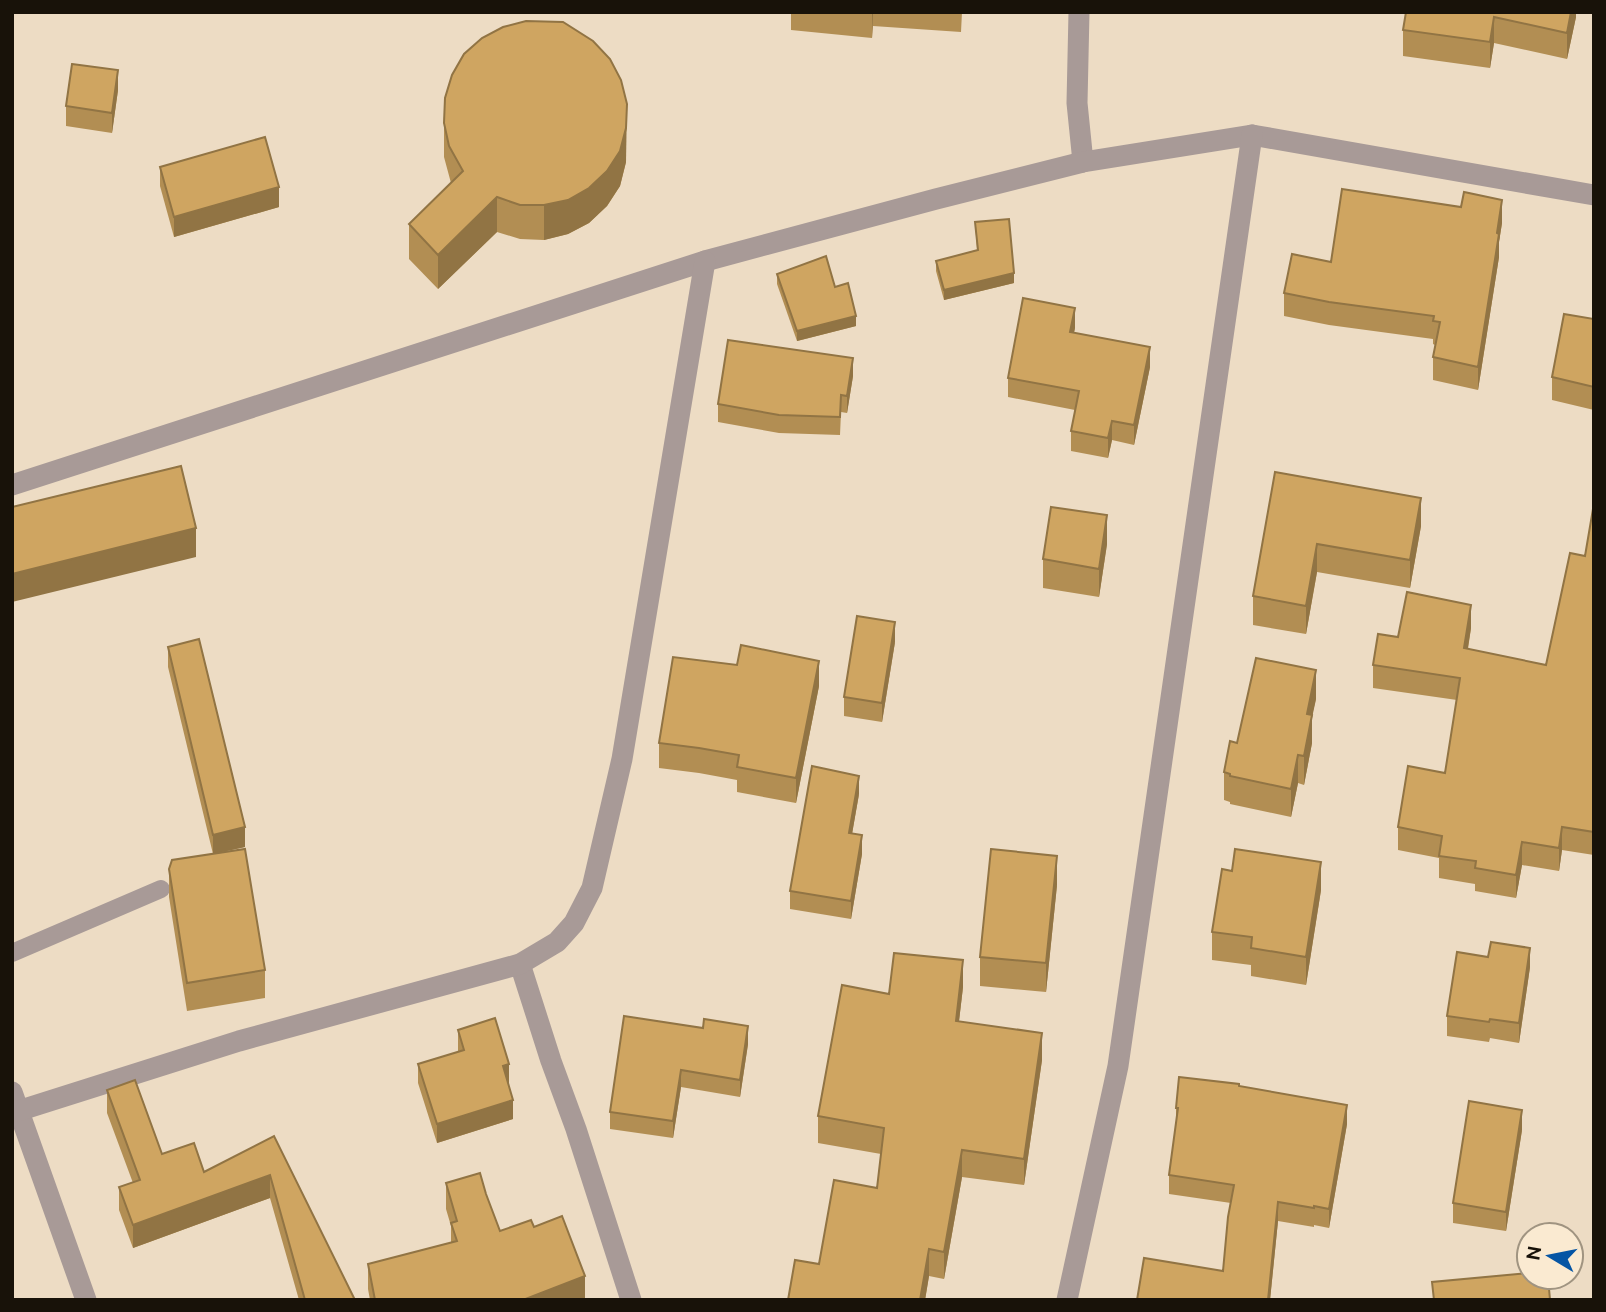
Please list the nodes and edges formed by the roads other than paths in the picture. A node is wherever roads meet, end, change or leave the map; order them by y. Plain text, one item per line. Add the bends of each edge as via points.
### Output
1 (1079, 12) edge
2 (1252, 135) junction
3 (1083, 162) junction
4 (1594, 195) edge
5 (705, 261) junction
6 (13, 484) edge
7 (161, 889) dead end
8 (12, 953) edge
9 (520, 964) junction
10 (15, 1102) edge
11 (86, 1300) edge
12 (631, 1300) edge
13 (1067, 1300) edge

1 - 3 street via 1077,103
2 - 3 street
2 - 4 street
2 - 13 street via 1118,1066
3 - 5 street
5 - 6 street
5 - 9 street via 622,760 592,888 574,923 557,942
7 - 8 lane
9 - 10 street
9 - 12 street
10 - 11 street

